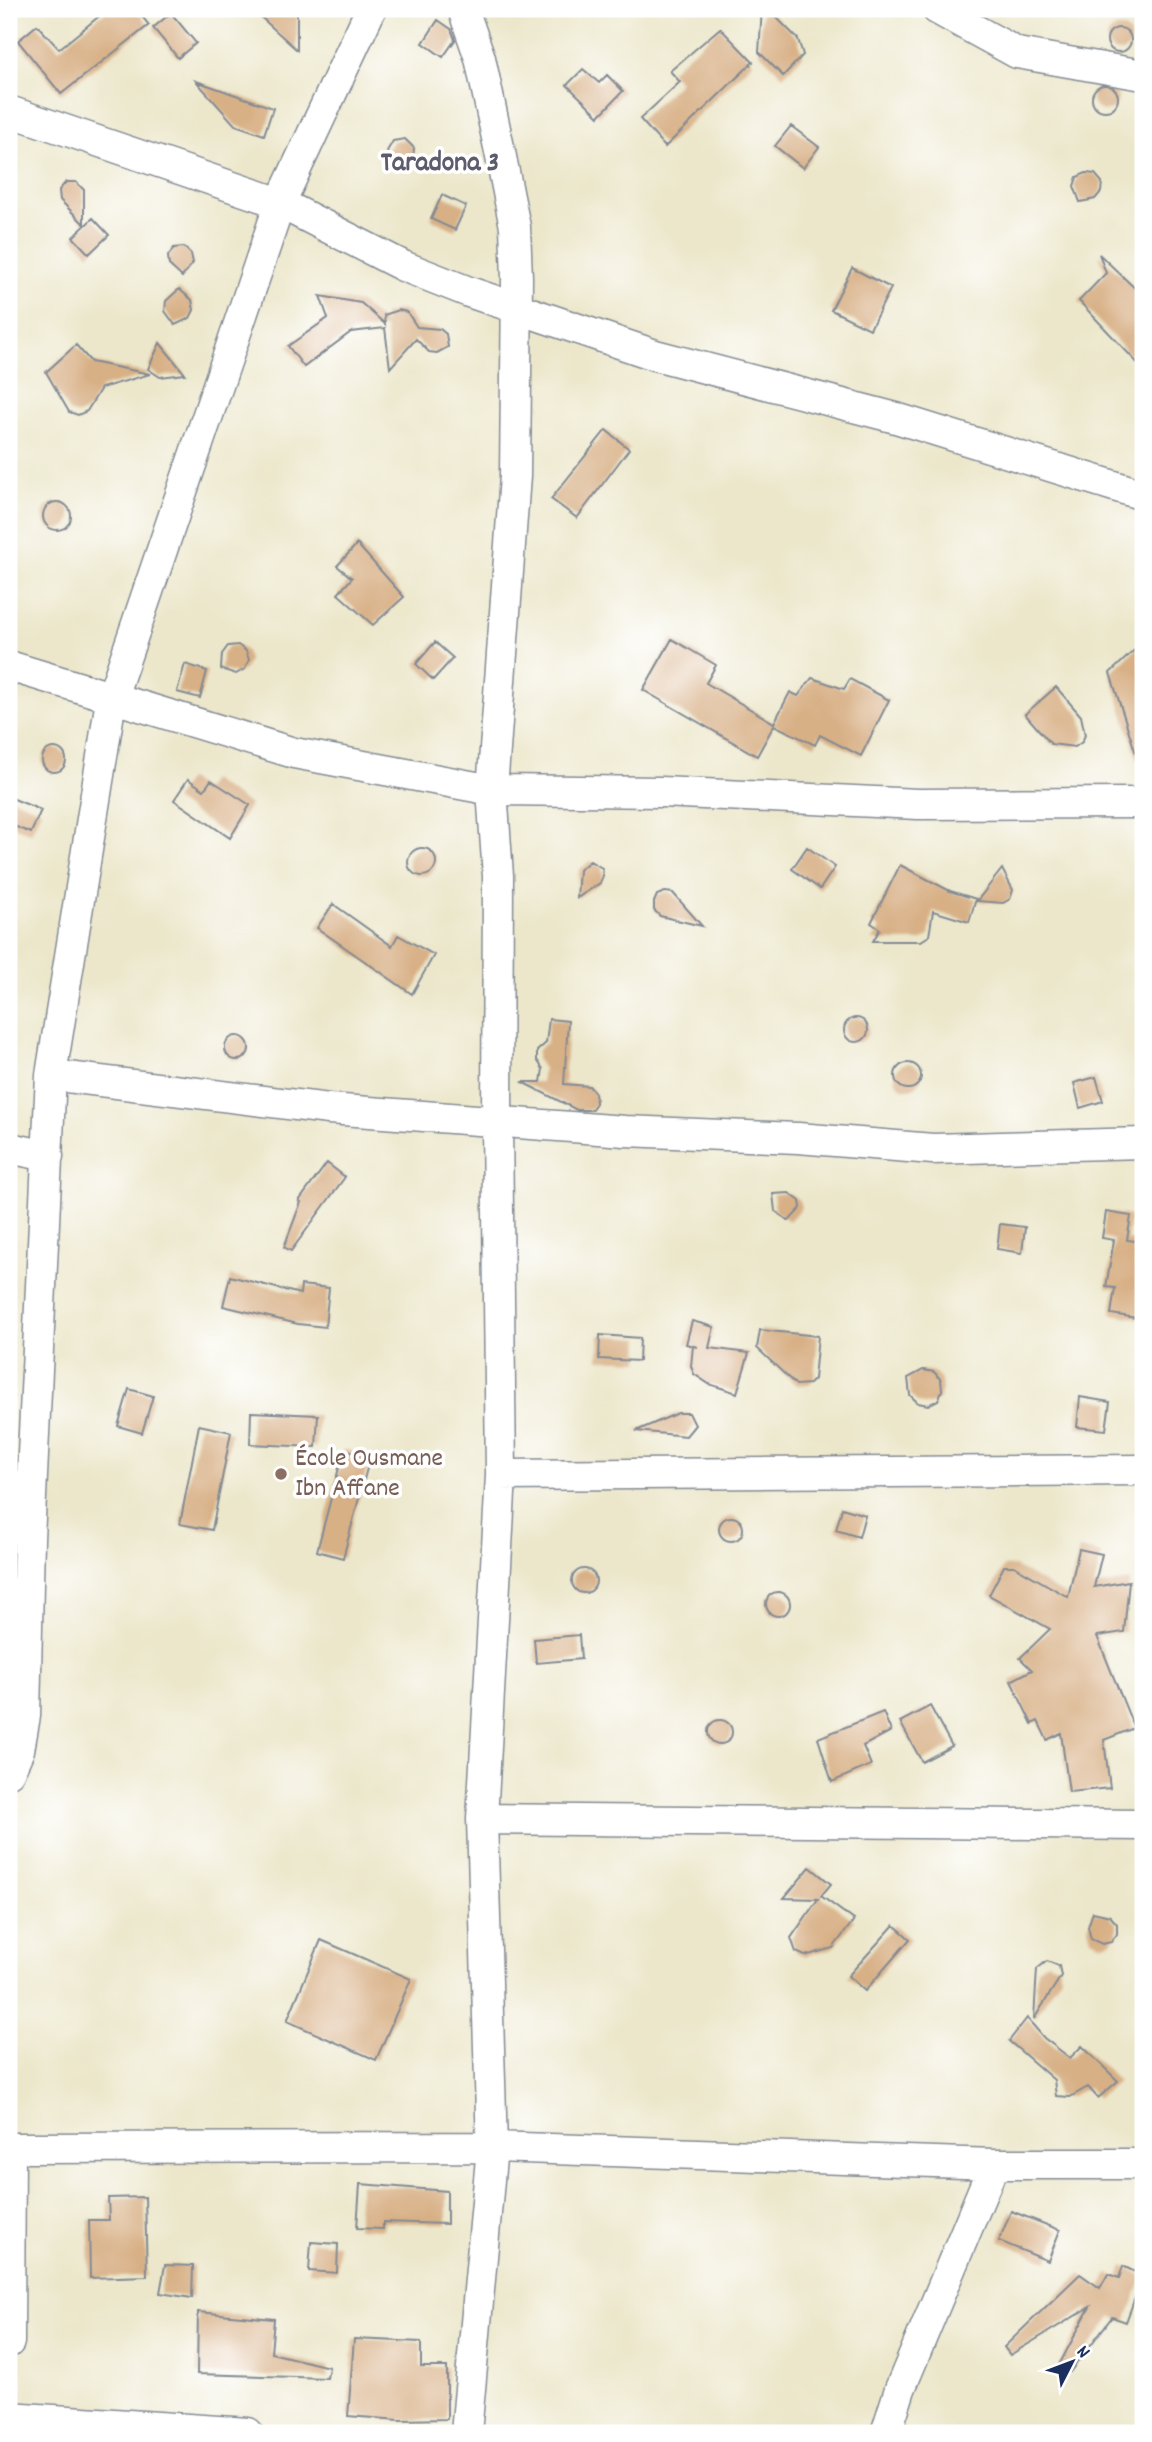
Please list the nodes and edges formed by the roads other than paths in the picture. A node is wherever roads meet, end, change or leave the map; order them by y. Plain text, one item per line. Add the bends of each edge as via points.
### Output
1 (371, 9) edge
2 (463, 9) edge
3 (937, 9) edge
4 (1143, 75) edge
5 (9, 111) edge
6 (280, 203) junction
7 (516, 308) junction
8 (1143, 495) edge
9 (9, 666) edge
10 (111, 699) junction
11 (492, 790) junction
12 (1143, 803) edge
13 (51, 1075) junction
14 (497, 1123) junction
15 (1143, 1143) edge
16 (9, 1148) edge
17 (48, 1156) junction
18 (1143, 1470) edge
19 (501, 1475) junction
20 (9, 1772) edge
21 (482, 1819) junction
22 (1143, 1825) edge
23 (492, 2147) junction
24 (9, 2148) edge
25 (994, 2164) junction
26 (1143, 2164) edge
27 (9, 2342) edge
28 (9, 2417) edge
29 (248, 2433) edge
30 (466, 2433) edge
31 (886, 2433) edge

1 - 6 street
2 - 7 street via 480,58 514,227
3 - 4 street via 1017,53
5 - 6 street
6 - 7 street via 403,266
6 - 10 street
7 - 8 street via 655,355 896,418
7 - 11 street via 515,476
9 - 10 street
10 - 11 street via 294,753
10 - 13 street
11 - 12 street via 661,792 918,804
11 - 14 street via 498,876
13 - 14 street via 329,1109
13 - 17 street
14 - 15 street via 933,1149
14 - 19 street
16 - 17 street
17 - 20 street via 24,1716 19,1749
18 - 19 street
19 - 21 street
21 - 22 street
21 - 23 street
23 - 24 street
23 - 25 street
23 - 30 street
24 - 27 street
25 - 26 street
25 - 31 street
28 - 29 street

